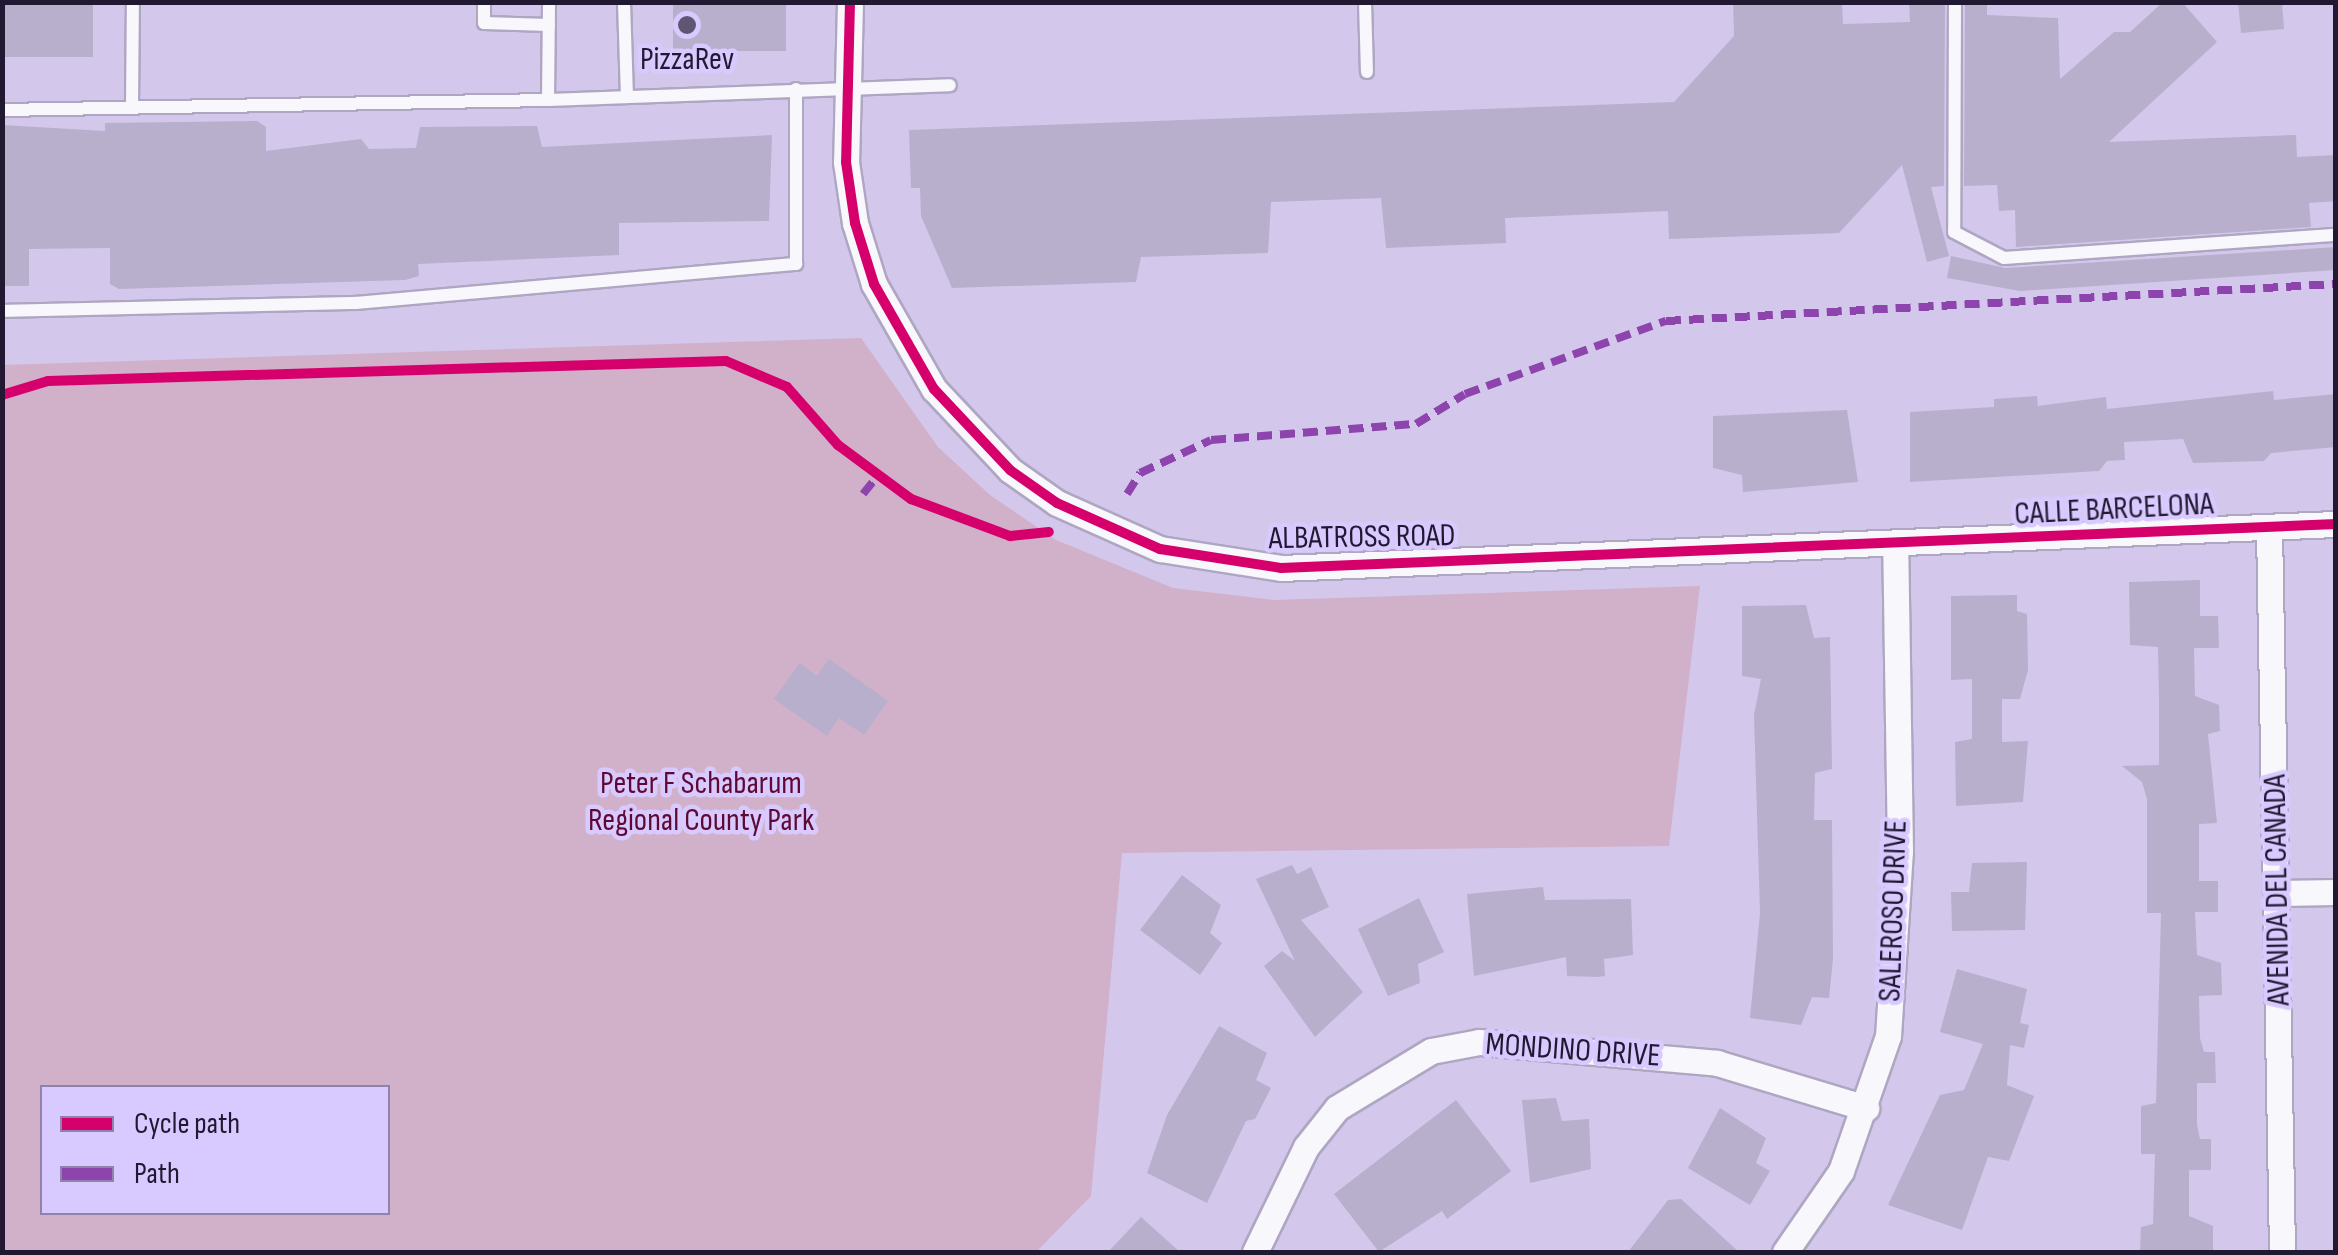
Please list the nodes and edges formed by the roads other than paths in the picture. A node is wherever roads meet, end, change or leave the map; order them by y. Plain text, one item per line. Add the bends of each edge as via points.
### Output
1 (133, 2) edge
2 (484, 2) edge
3 (549, 2) edge
4 (624, 2) edge
5 (850, 2) edge
6 (1365, 2) edge
7 (1955, 2) edge
8 (549, 25) junction
9 (1367, 72) dead end
10 (950, 85) dead end
11 (845, 87) junction
12 (796, 89) junction
13 (627, 97) junction
14 (548, 100) junction
15 (132, 107) junction
16 (2, 110) edge
17 (2336, 235) edge
18 (2, 310) edge
19 (2336, 524) edge
20 (2269, 528) junction
21 (1895, 544) junction
22 (2336, 892) edge
23 (2280, 893) junction
24 (1866, 1108) junction
25 (1255, 1252) edge
26 (1785, 1252) edge
27 (2282, 1252) edge

1 - 15 lane
2 - 8 lane via 484,24
3 - 8 lane
4 - 13 lane
5 - 11 street, ALBATROSS ROAD
6 - 9 lane
7 - 17 lane via 1954,232 2004,258
8 - 14 lane
10 - 11 lane
11 - 12 lane
11 - 21 street, ALBATROSS ROAD via 855,223 874,284 934,389 1010,470 1109,530 1216,562 1280,568
12 - 13 lane
12 - 18 lane via 796,264 356,302
13 - 14 lane
14 - 15 lane
15 - 16 lane
19 - 20 street, CALLE BARCELONA
20 - 21 street, CALLE BARCELONA
20 - 23 street, AVENIDA DEL CANADA
21 - 24 street, SALEROSO DRIVE via 1898,944 1888,1036
22 - 23 street
23 - 27 street, AVENIDA DEL CANADA
24 - 25 street, MONDINO DRIVE via 1717,1062 1480,1042 1431,1051 1337,1108 1306,1147
24 - 26 street, SALEROSO DRIVE via 1841,1171

